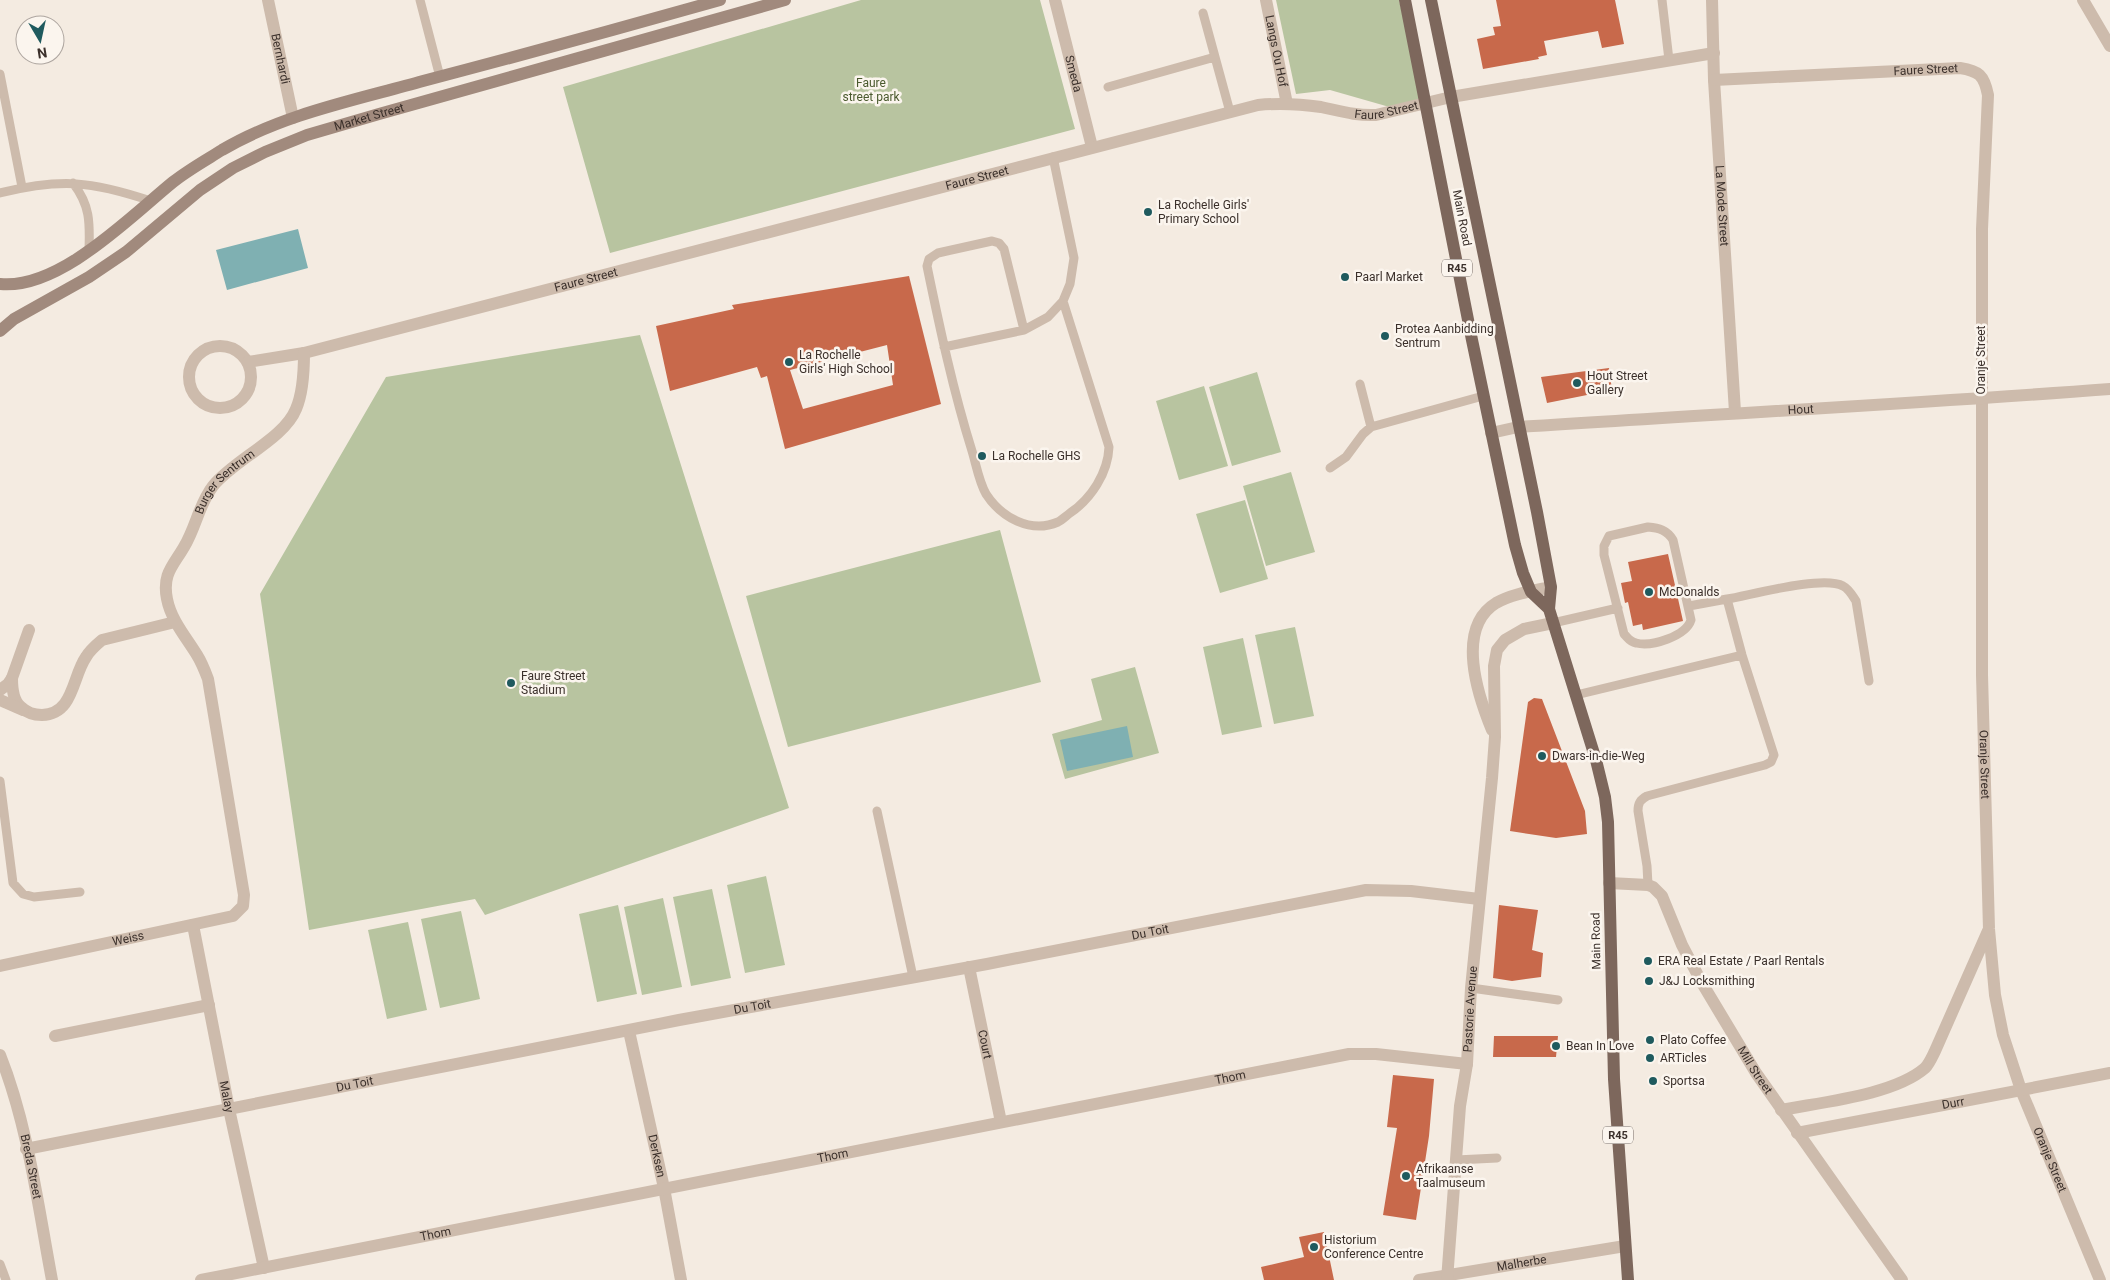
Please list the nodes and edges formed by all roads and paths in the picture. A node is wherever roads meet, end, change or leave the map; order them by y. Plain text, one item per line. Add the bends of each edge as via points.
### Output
1 (268, 0) edge
2 (420, 0) edge
3 (720, 0) edge
4 (785, 0) edge
5 (1054, 0) edge
6 (1266, 0) edge
7 (1405, 0) edge
8 (1431, 0) edge
9 (1662, 0) edge
10 (1712, 0) edge
11 (2083, 0) edge
12 (1203, 13) dead end
13 (2110, 46) edge
14 (1714, 53) junction
15 (1215, 57) junction
16 (1669, 60) junction
17 (0, 74) edge
18 (440, 77) junction
19 (1714, 80) junction
20 (1108, 87) dead end
21 (1451, 97) junction
22 (1425, 102) junction
23 (1287, 104) junction
24 (1230, 112) junction
25 (293, 118) junction
26 (1092, 147) junction
27 (1053, 157) junction
28 (72, 183) junction
29 (22, 187) junction
30 (0, 193) edge
31 (151, 200) junction
32 (1982, 229) joint
33 (89, 250) junction
34 (0, 284) edge
35 (1063, 301) junction
36 (1024, 330) junction
37 (0, 331) edge
38 (944, 347) junction
39 (304, 353) junction
40 (248, 362) junction
41 (1360, 384) dead end
42 (2110, 389) edge
43 (1484, 396) junction
44 (1981, 399) junction
45 (1735, 412) junction
46 (1371, 427) junction
47 (1518, 427) junction
48 (1491, 433) junction
49 (1330, 468) dead end
50 (1550, 587) junction
51 (1531, 592) junction
52 (1727, 599) junction
53 (1689, 606) junction
54 (1618, 608) junction
55 (1549, 609) junction
56 (175, 622) junction
57 (1553, 623) junction
58 (29, 630) dead end
59 (1742, 655) junction
60 (12, 678) junction
61 (1869, 681) dead end
62 (0, 690) edge
63 (1576, 695) junction
64 (0, 700) edge
65 (24, 710) junction
66 (1495, 737) junction
67 (0, 781) edge
68 (877, 811) dead end
69 (1609, 882) junction
70 (1648, 885) junction
71 (80, 892) dead end
72 (244, 896) joint
73 (1479, 899) junction
74 (193, 925) junction
75 (1989, 929) junction
76 (0, 966) edge
77 (969, 967) junction
78 (913, 978) junction
79 (1471, 988) junction
80 (1558, 1000) dead end
81 (209, 1005) junction
82 (629, 1031) junction
83 (55, 1036) dead end
84 (0, 1055) edge
85 (1468, 1064) junction
86 (2110, 1073) edge
87 (2021, 1090) junction
88 (229, 1109) junction
89 (1781, 1110) junction
90 (1001, 1122) junction
91 (1797, 1133) junction
92 (26, 1148) junction
93 (1497, 1158) dead end
94 (1456, 1160) junction
95 (664, 1188) junction
96 (1624, 1246) junction
97 (0, 1264) edge
98 (264, 1268) junction
99 (1447, 1277) edge
100 (6, 1280) edge
101 (52, 1280) edge
102 (201, 1280) edge
103 (681, 1280) edge
104 (1419, 1280) edge
105 (1628, 1280) edge
106 (1902, 1280) edge
107 (2100, 1280) edge

1 - 25 street, Bernhardi
2 - 18 lane
3 - 18 main road, Market Street
4 - 37 main road, Market Street via 379,114 308,135 265,152 200,190 126,252 89,277 19,315
5 - 26 street, Smeda
6 - 23 street, Langs Ou Hof
7 - 22 main road, Main Road / R45
8 - 21 main road, Main Road / R45
9 - 16 lane
10 - 14 street, La Mode Street
11 - 13 street
12 - 15 lane
14 - 16 street, Faure Street
14 - 19 street, La Mode Street
15 - 20 lane
15 - 24 lane
16 - 21 street, Faure Street
17 - 29 lane
18 - 25 main road, Market Street
19 - 32 street, Faure Street via 1960,68 1975,70 1982,77 1988,95
19 - 45 street, La Mode Street
21 - 22 street, Faure Street
21 - 47 main road, Main Road / R45
22 - 23 street, Faure Street via 1376,116
22 - 43 main road, Main Road / R45
23 - 24 street, Faure Street via 1258,105
24 - 26 street, Faure Street
25 - 31 main road, Market Street via 223,149
26 - 27 street, Faure Street
27 - 35 lane via 1074,258 1070,284
27 - 39 street, Faure Street
28 - 29 lane
28 - 31 lane
28 - 33 lane via 83,196 87,208
29 - 30 lane
31 - 33 main road, Market Street
32 - 44 street, Oranje Street
33 - 34 main road, Market Street via 36,279
35 - 36 lane via 1048,317
35 - 38 lane via 1109,447 1109,460 1081,506 1058,522 1019,523 1002,513 986,493 961,418
36 - 38 lane
36 - 38 lane via 1004,249 992,241 938,253 929,259 927,266
39 - 40 street, Faure Street
39 - 56 street, Burger Sentrum via 299,400 292,416 212,487 201,505 186,546 168,573 165,580 167,598
40 - 40 street via 252,374 250,386 234,405 210,407 192,391 190,367 206,349 230,347
41 - 46 lane
42 - 44 street, Hout
43 - 46 lane
43 - 48 main road, Main Road / R45
44 - 45 street, Hout
44 - 75 street, Oranje Street via 1982,675
45 - 47 street, Hout
46 - 49 lane via 1346,457
47 - 48 street, Hout
47 - 50 main road, Main Road / R45
48 - 51 main road, Main Road / R45 via 1515,546
50 - 51 street, Pastorie Avenue
50 - 55 main road, Main Road / R45
51 - 55 main road, Main Road / R45
51 - 66 street, Pastorie Avenue via 1494,604 1483,614 1473,642 1476,686
52 - 53 lane
52 - 59 lane
52 - 61 lane via 1813,582 1842,585 1856,600
53 - 54 lane via 1691,620 1681,634 1637,644 1624,634
53 - 54 lane via 1673,540 1659,528 1648,527 1609,536 1604,546
54 - 57 lane
55 - 57 main road, Main Road / R45
56 - 65 street via 102,640 85,658 66,704 47,714 34,715
56 - 72 street, Burger Sentrum via 199,658 208,679
57 - 63 main road, Main Road / R45
57 - 66 street, Pastorie Avenue via 1513,634 1497,650
58 - 60 street
59 - 63 lane
59 - 70 lane via 1773,758 1765,765 1641,800 1638,811 1648,866
60 - 62 street
60 - 65 street via 15,697
63 - 69 main road, Main Road / R45 via 1605,797
64 - 65 street
66 - 73 street, Pastorie Avenue
67 - 71 lane via 12,883 23,894 34,897
68 - 78 lane
69 - 70 street
69 - 96 main road, Main Road / R45 via 1614,1079
70 - 89 street, Mill Street via 1662,896 1702,984
72 - 74 street, Weiss via 243,906 232,916
73 - 77 street, Du Toit via 1411,891 1366,890
73 - 79 street, Pastorie Avenue
74 - 76 street, Weiss
74 - 81 street, Malay
75 - 87 street, Oranje Street via 1994,995
75 - 89 street via 1926,1067 1911,1078 1870,1092
77 - 78 street, Du Toit
77 - 90 street, Court
78 - 82 street, Du Toit
79 - 80 lane
79 - 85 street, Pastorie Avenue
81 - 83 street
81 - 88 street, Malay
82 - 88 street, Du Toit
82 - 95 street, Derksen
84 - 92 street, Breda Street
85 - 90 street, Thom via 1349,1054
85 - 94 street, Pastorie Avenue via 1460,1106
86 - 87 street, Durr
87 - 91 street, Durr
87 - 107 street, Oranje Street
88 - 92 street, Du Toit
88 - 98 street, Malay
89 - 91 street, Mill Street
90 - 95 street, Thom
91 - 106 street, Mill Street
92 - 101 street, Breda Street
93 - 94 lane
94 - 99 street, Pastorie Avenue
95 - 98 street, Thom
95 - 103 street, Derksen
96 - 99 street, Malherbe
96 - 105 main road, Main Road / R45
97 - 100 lane
98 - 102 street, Thom
99 - 104 street, Malherbe

